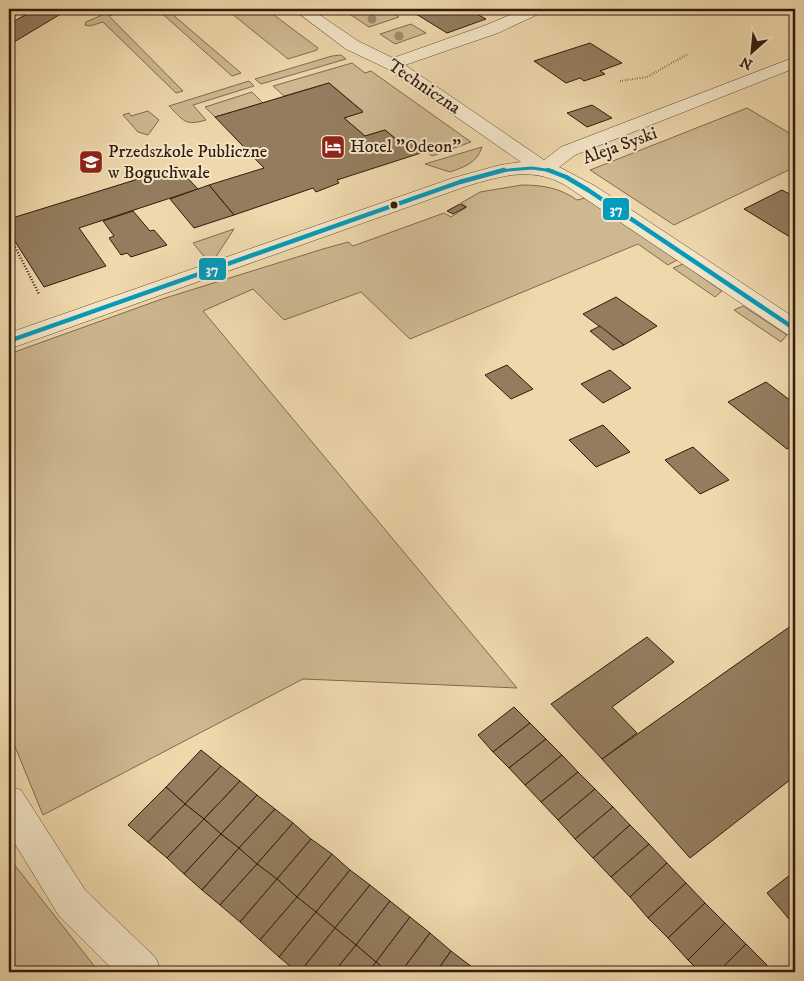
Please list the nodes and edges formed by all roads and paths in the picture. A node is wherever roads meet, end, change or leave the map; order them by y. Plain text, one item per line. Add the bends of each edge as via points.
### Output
1 (302, 9) edge
2 (537, 9) edge
3 (688, 54) dead end
4 (795, 62) edge
5 (392, 64) junction
6 (795, 79) edge
7 (620, 81) dead end
8 (743, 82) junction
9 (761, 92) junction
10 (674, 118) junction
11 (544, 169) junction
12 (14, 240) dead end
13 (39, 294) dead end
14 (795, 329) edge
15 (9, 340) edge
16 (9, 802) edge
17 (142, 972) edge

1 - 5 street, Techniczna via 352,45
2 - 5 street via 492,29
3 - 7 path via 660,72 633,82
4 - 8 street, Aleja Syski
5 - 11 street, Techniczna
6 - 9 street, Aleja Syski
8 - 9 street
8 - 10 street, Aleja Syski
9 - 10 street, Aleja Syski
10 - 11 street, Aleja Syski via 568,151
11 - 14 street, Techniczna via 588,190
11 - 15 street, Techniczna via 506,169 460,182
12 - 13 path via 20,261
16 - 17 street via 72,903

